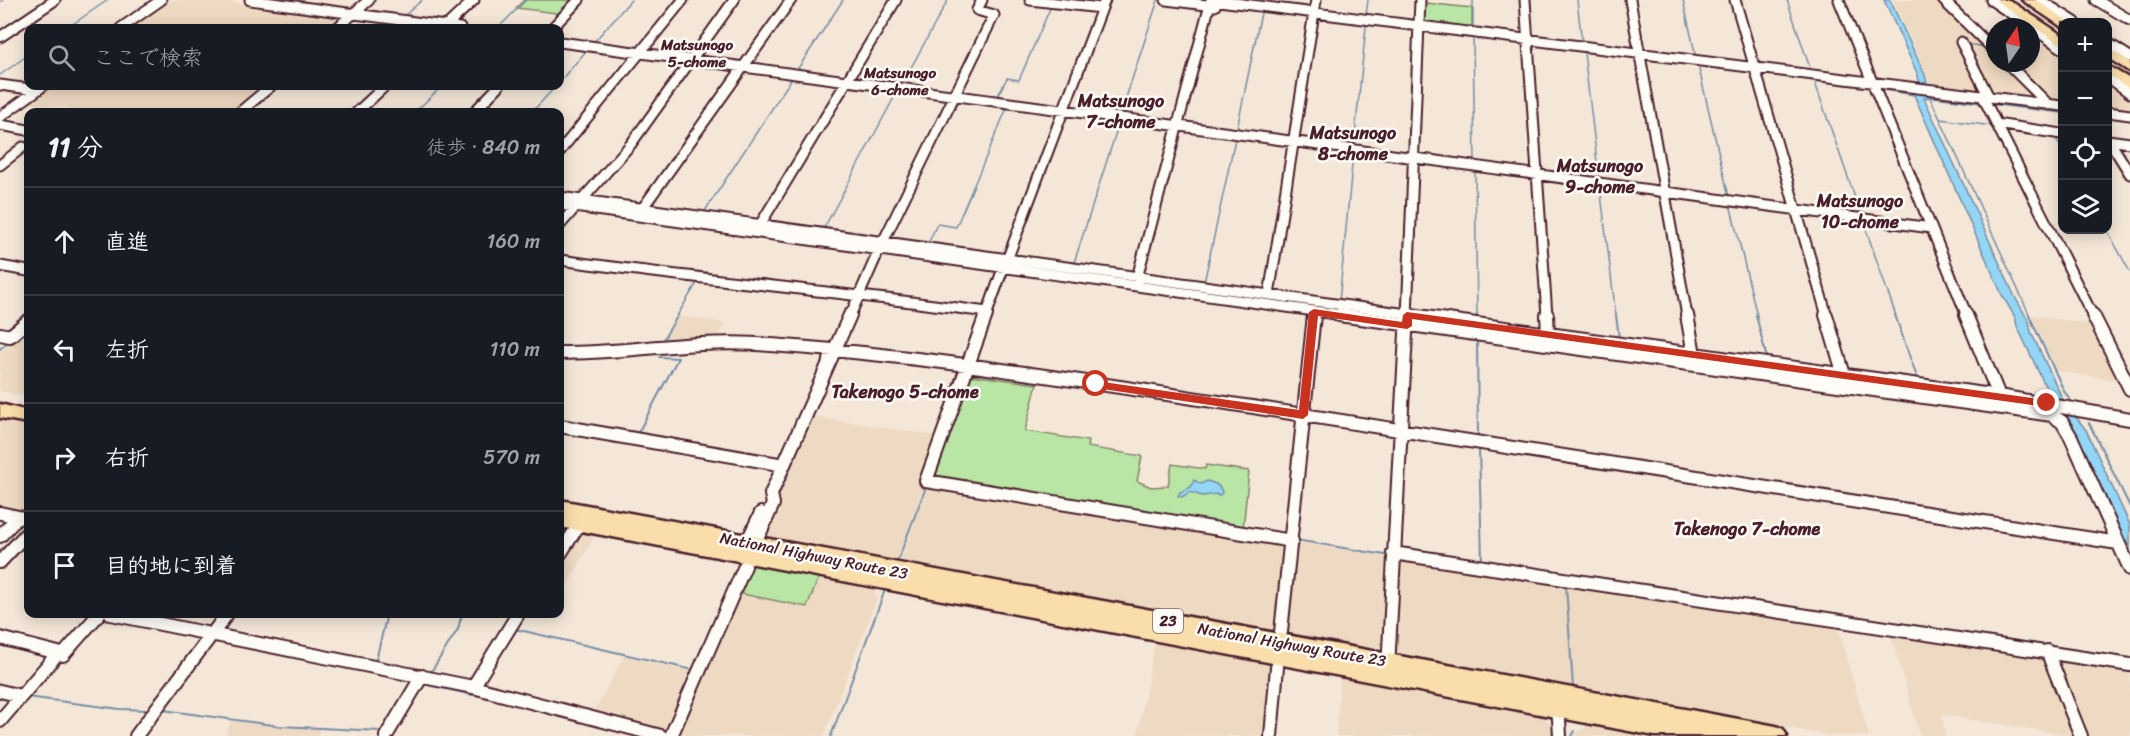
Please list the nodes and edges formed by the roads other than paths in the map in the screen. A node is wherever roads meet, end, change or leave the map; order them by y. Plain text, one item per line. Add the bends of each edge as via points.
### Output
1 (55, 0) edge
2 (161, 0) edge
3 (250, 0) edge
4 (369, 0) edge
5 (474, 0) edge
6 (579, 0) edge
7 (683, 0) edge
8 (734, 0) edge
9 (791, 0) edge
10 (896, 0) edge
11 (982, 0) edge
12 (1030, 0) edge
13 (1166, 0) edge
14 (1316, 0) edge
15 (1420, 0) edge
16 (1525, 0) edge
17 (1630, 0) edge
18 (1735, 0) edge
19 (1839, 0) edge
20 (1943, 0) edge
21 (1991, 0) edge
22 (2001, 0) edge
23 (2010, 0) edge
24 (2020, 0) edge
25 (2028, 0) edge
26 (2040, 0) edge
27 (2096, 0) edge
28 (263, 1) edge
29 (1211, 2) edge
30 (1103, 4) edge
31 (1254, 11) dead end
32 (353, 15) junction
33 (1314, 15) junction
34 (2069, 18) edge
35 (2058, 19) edge
36 (2130, 20) edge
37 (127, 24) edge
38 (342, 24) edge
39 (417, 24) edge
40 (449, 24) edge
41 (556, 24) edge
42 (2058, 25) edge
43 (1419, 28) junction
44 (2058, 31) edge
45 (0, 37) edge
46 (2058, 37) edge
47 (564, 42) edge
48 (1528, 42) junction
49 (1960, 42) dead end
50 (1986, 42) edge
51 (2058, 45) edge
52 (2112, 46) edge
53 (640, 52) junction
54 (1641, 56) junction
55 (2112, 57) edge
56 (2130, 57) edge
57 (693, 60) junction
58 (2112, 61) edge
59 (2112, 66) edge
60 (744, 67) junction
61 (1756, 71) junction
62 (2112, 71) edge
63 (2016, 72) edge
64 (2112, 76) edge
65 (2129, 77) edge
66 (2112, 79) edge
67 (847, 80) junction
68 (0, 85) edge
69 (1873, 85) junction
70 (24, 87) edge
71 (37, 90) edge
72 (266, 90) edge
73 (381, 90) edge
74 (495, 90) edge
75 (2130, 93) edge
76 (953, 95) junction
77 (1986, 99) junction
78 (2049, 105) junction
79 (2058, 106) edge
80 (245, 108) edge
81 (361, 108) edge
82 (478, 108) edge
83 (1063, 110) junction
84 (2112, 113) edge
85 (2130, 115) edge
86 (0, 118) edge
87 (24, 122) edge
88 (1996, 124) junction
89 (0, 125) edge
90 (1178, 126) junction
91 (24, 128) edge
92 (2058, 133) edge
93 (1293, 141) junction
94 (2112, 141) edge
95 (2130, 143) edge
96 (564, 146) edge
97 (2112, 146) edge
98 (24, 147) dead end
99 (1414, 157) junction
100 (0, 165) edge
101 (1536, 174) junction
102 (2130, 174) edge
103 (1665, 191) junction
104 (564, 198) edge
105 (579, 204) junction
106 (564, 205) edge
107 (642, 209) junction
108 (1796, 209) junction
109 (564, 221) edge
110 (760, 225) junction
111 (1931, 228) junction
112 (881, 246) junction
113 (564, 261) edge
114 (1006, 263) junction
115 (0, 266) edge
116 (24, 270) edge
117 (1137, 278) junction
118 (860, 294) junction
119 (1269, 295) junction
120 (987, 312) junction
121 (1314, 312) junction
122 (1407, 321) junction
123 (24, 325) edge
124 (15, 333) junction
125 (0, 334) edge
126 (1548, 334) junction
127 (24, 335) edge
128 (835, 352) junction
129 (564, 353) edge
130 (1695, 360) junction
131 (968, 365) junction
132 (1844, 375) junction
133 (2130, 389) edge
134 (1999, 396) junction
135 (0, 400) edge
136 (24, 405) edge
137 (2050, 408) junction
138 (0, 411) edge
139 (1303, 415) junction
140 (24, 416) edge
141 (2130, 419) edge
142 (564, 427) edge
143 (1400, 429) junction
144 (784, 465) junction
145 (564, 508) edge
146 (0, 513) edge
147 (23, 518) edge
148 (564, 520) edge
149 (580, 523) junction
150 (0, 536) edge
151 (24, 536) edge
152 (754, 537) junction
153 (1292, 541) junction
154 (2118, 543) junction
155 (564, 548) edge
156 (1393, 554) junction
157 (0, 562) edge
158 (745, 566) dead end
159 (2130, 569) edge
160 (95, 618) edge
161 (131, 618) edge
162 (224, 618) edge
163 (515, 618) edge
164 (1281, 632) dead end
165 (212, 634) junction
166 (0, 638) edge
167 (2047, 651) junction
168 (58, 653) junction
169 (2130, 664) edge
170 (1277, 667) dead end
171 (1388, 669) junction
172 (422, 676) junction
173 (472, 687) junction
174 (0, 691) edge
175 (21, 696) junction
176 (1558, 702) junction
177 (0, 721) edge
178 (1698, 735) edge
179 (136, 736) edge
180 (386, 736) edge
181 (661, 736) edge
182 (672, 736) edge
183 (1271, 736) edge
184 (1560, 736) edge
185 (1776, 736) edge
186 (2081, 736) edge

1 - 45 street
2 - 37 street
3 - 28 street
4 - 32 street
5 - 40 street
6 - 41 street
7 - 53 street
8 - 57 street
9 - 60 street
10 - 67 street
11 - 76 street via 978,11 994,15
12 - 30 street
13 - 29 street
14 - 33 street
15 - 43 street
16 - 48 street
17 - 54 street
18 - 61 street
19 - 69 street
20 - 50 street
21 - 51 street
22 - 46 highway
23 - 44 highway
24 - 42 highway
25 - 35 highway
26 - 34 street
27 - 36 street
28 - 32 street
29 - 31 street
29 - 33 street
29 - 90 street
30 - 83 street
32 - 38 street
32 - 39 street
33 - 43 street
33 - 93 street
43 - 48 street
43 - 99 street
47 - 53 street
48 - 54 street
48 - 101 street
49 - 77 street
52 - 56 street
53 - 57 street
53 - 96 street
54 - 61 street
54 - 103 street
55 - 65 highway
57 - 60 street
57 - 105 street via 631,144
58 - 65 highway
59 - 65 highway
60 - 67 street
60 - 107 street
61 - 69 street
61 - 108 street
62 - 65 highway
63 - 78 street
64 - 65 street
66 - 75 street
67 - 76 street
67 - 110 street
68 - 70 street
69 - 77 street
69 - 111 street
71 - 86 street
72 - 80 street
73 - 81 street
74 - 82 street
76 - 83 street
76 - 112 street
77 - 78 street
77 - 88 street
78 - 79 street
83 - 90 street
83 - 114 street
84 - 85 street
86 - 87 street
88 - 92 street
88 - 133 street
89 - 91 street
90 - 93 street
90 - 117 street
93 - 99 street
93 - 119 street
94 - 95 street
97 - 102 street
98 - 100 street
99 - 101 street
99 - 122 street
101 - 103 street
101 - 126 street
103 - 108 street
103 - 130 street
104 - 105 street
105 - 106 street
105 - 107 street
105 - 109 street
105 - 112 street
107 - 110 street
108 - 111 street
108 - 132 street
110 - 112 street
111 - 134 street
112 - 114 street
112 - 118 street
113 - 118 street
114 - 117 street
114 - 120 street
114 - 121 street
115 - 116 street
117 - 119 street
118 - 120 street
118 - 128 street
119 - 122 street
120 - 131 street
121 - 122 street
121 - 139 street
122 - 126 street
122 - 130 street
122 - 143 street
123 - 124 street
124 - 125 street
124 - 127 street
126 - 130 street
128 - 129 street via 731,344
128 - 131 street
128 - 144 street
130 - 132 street
130 - 137 street
131 - 139 street
131 - 153 street via 926,481
132 - 134 street
134 - 137 street
135 - 136 highway
137 - 141 street
137 - 154 street via 2071,437
138 - 140 highway
139 - 143 street
139 - 153 street
142 - 144 street
143 - 154 street
143 - 156 street
144 - 152 street
145 - 152 highway, National Highway Route 23 / 23
146 - 147 street
147 - 150 street
148 - 149 highway, National Highway Route 23 / 23
149 - 155 street
149 - 171 highway, National Highway Route 23 / 23
151 - 157 street
152 - 171 highway, National Highway Route 23 / 23
153 - 164 street
154 - 159 street
156 - 167 street
156 - 171 street
158 - 182 street
160 - 168 street via 63,655
161 - 165 street
162 - 165 street
163 - 173 street
165 - 172 street
165 - 179 street
166 - 168 street
167 - 169 street
167 - 186 street
168 - 175 street
170 - 183 street
171 - 176 highway, National Highway Route 23 / 23
172 - 173 street
172 - 180 street
173 - 181 street
174 - 175 street
175 - 177 street
176 - 178 highway, National Highway Route 23 / 23
176 - 184 street
176 - 185 highway, National Highway Route 23 / 23

